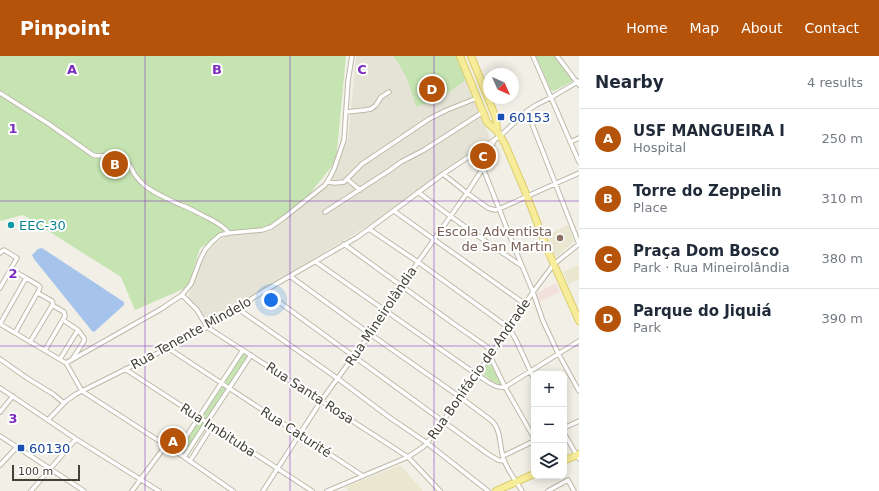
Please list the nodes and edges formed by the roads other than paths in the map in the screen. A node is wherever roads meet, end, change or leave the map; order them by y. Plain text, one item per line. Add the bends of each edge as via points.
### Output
1 (352, 56) edge
2 (460, 56) edge
3 (471, 56) edge
4 (533, 56) edge
5 (557, 56) edge
6 (578, 82) edge
7 (389, 92) dead end
8 (0, 93) edge
9 (477, 98) junction
10 (552, 98) junction
11 (527, 111) junction
12 (346, 112) junction
13 (483, 112) junction
14 (497, 135) junction
15 (579, 138) edge
16 (570, 142) junction
17 (475, 152) junction
18 (579, 162) edge
19 (482, 168) junction
20 (579, 173) edge
21 (443, 174) junction
22 (347, 180) junction
23 (327, 182) junction
24 (556, 183) junction
25 (360, 190) junction
26 (418, 192) junction
27 (467, 192) junction
28 (527, 196) junction
29 (498, 209) junction
30 (394, 211) junction
31 (325, 212) dead end
32 (450, 216) junction
33 (369, 229) junction
34 (229, 232) junction
35 (434, 239) junction
36 (344, 244) junction
37 (579, 244) edge
38 (0, 253) edge
39 (316, 262) junction
40 (418, 262) junction
41 (554, 264) junction
42 (522, 266) junction
43 (11, 270) junction
44 (290, 276) junction
45 (26, 278) junction
46 (402, 286) junction
47 (0, 288) edge
48 (264, 291) junction
49 (533, 292) junction
50 (38, 293) junction
51 (182, 295) junction
52 (52, 304) junction
53 (525, 304) junction
54 (237, 308) junction
55 (386, 311) junction
56 (63, 320) junction
57 (579, 321) edge
58 (0, 324) edge
59 (208, 327) junction
60 (509, 328) junction
61 (78, 330) junction
62 (15, 333) junction
63 (370, 334) junction
64 (579, 341) edge
65 (30, 342) junction
66 (168, 348) junction
67 (45, 350) junction
68 (243, 350) junction
69 (493, 351) junction
70 (558, 353) junction
71 (251, 355) junction
72 (354, 356) junction
73 (490, 356) junction
74 (73, 358) junction
75 (0, 359) edge
76 (60, 359) junction
77 (66, 363) junction
78 (125, 369) junction
79 (530, 371) junction
80 (476, 374) junction
81 (337, 378) junction
82 (221, 384) junction
83 (506, 387) junction
84 (0, 388) edge
85 (229, 389) junction
86 (82, 391) junction
87 (579, 391) edge
88 (13, 396) junction
89 (460, 397) junction
90 (321, 400) junction
91 (64, 403) junction
92 (0, 412) edge
93 (199, 418) junction
94 (48, 420) junction
95 (443, 420) junction
96 (579, 421) edge
97 (207, 422) junction
98 (212, 426) junction
99 (567, 427) edge
100 (531, 434) edge
101 (299, 435) junction
102 (0, 436) edge
103 (567, 438) edge
104 (76, 439) junction
105 (531, 442) edge
106 (427, 443) junction
107 (166, 445) junction
108 (17, 447) junction
109 (176, 452) junction
110 (502, 456) junction
111 (578, 456) edge
112 (184, 457) junction
113 (408, 457) junction
114 (567, 460) edge
115 (190, 461) junction
116 (504, 461) junction
117 (0, 465) edge
118 (277, 468) junction
119 (50, 469) junction
120 (531, 475) edge
121 (363, 476) junction
122 (140, 479) junction
123 (516, 482) junction
124 (31, 491) edge
125 (84, 491) edge
126 (132, 491) edge
127 (159, 491) edge
128 (234, 491) edge
129 (263, 491) edge
130 (312, 491) edge
131 (328, 491) edge
132 (440, 491) edge
133 (488, 491) edge
134 (496, 491) edge
135 (522, 491) edge
136 (548, 491) edge
137 (574, 491) edge

1 - 12 street
2 - 9 main road
3 - 14 main road via 496,118
4 - 10 street
5 - 6 street
6 - 10 street, Rua Tenente Mindelo
7 - 12 street via 371,109
8 - 34 street via 93,155 122,157 136,177 149,189 217,223
9 - 13 main road
9 - 22 street via 429,118 362,164
10 - 11 street, Rua Tenente Mindelo
10 - 16 street
11 - 14 street, Rua Tenente Mindelo
11 - 24 street
12 - 23 street via 344,140
13 - 14 main road
13 - 25 street
14 - 17 street, Rua Tenente Mindelo
14 - 19 street, Rua Mineirolândia
14 - 28 main road
15 - 16 street
16 - 18 street
17 - 19 street
17 - 21 street, Rua Tenente Mindelo
19 - 27 street, Rua Mineirolândia
19 - 29 street
20 - 24 street
21 - 26 street, Rua Tenente Mindelo
21 - 27 street
22 - 23 street via 342,183
22 - 25 street
23 - 34 street via 275,225 262,230
24 - 28 street
24 - 37 street
25 - 31 street
26 - 30 street, Rua Tenente Mindelo
26 - 32 street
27 - 29 street via 488,208
27 - 32 street, Rua Mineirolândia
28 - 29 street
28 - 41 main road
29 - 42 street
30 - 33 street, Rua Tenente Mindelo
30 - 35 street
32 - 35 street, Rua Mineirolândia
32 - 42 street
33 - 36 street, Rua Tenente Mindelo
33 - 40 street
34 - 51 street via 217,238 205,250 191,284
35 - 40 street, Rua Mineirolândia
35 - 53 street
36 - 39 street, Rua Tenente Mindelo
36 - 46 street
37 - 41 street, Rua Bonifácio de Andrade
38 - 43 street via 4,250 17,258
39 - 44 street, Rua Tenente Mindelo
39 - 55 street
40 - 46 street, Rua Mineirolândia
40 - 60 street
41 - 49 street, Rua Bonifácio de Andrade
41 - 57 main road
42 - 49 street
43 - 45 street
43 - 47 street
44 - 48 street, Rua Tenente Mindelo
44 - 63 street
45 - 50 street via 39,286
45 - 58 street
46 - 55 street, Rua Mineirolândia
46 - 69 street
48 - 54 street, Rua Tenente Mindelo
48 - 72 street
49 - 53 street, Rua Bonifácio de Andrade
49 - 70 street via 543,322
50 - 52 street
50 - 62 street
51 - 59 street, Rua Santa Rosa via 198,310
51 - 74 street
52 - 56 street via 65,313
52 - 65 street
53 - 60 street, Rua Bonifácio de Andrade
54 - 59 street, Rua Tenente Mindelo
54 - 81 street
55 - 63 street, Rua Mineirolândia
55 - 80 street
56 - 61 street
56 - 67 street
58 - 62 street
59 - 66 street, Rua Tenente Mindelo
59 - 68 street, Rua Santa Rosa
60 - 69 street, Rua Bonifácio de Andrade
60 - 79 street
61 - 74 street via 84,336 84,340
61 - 76 street
62 - 65 street
63 - 72 street, Rua Mineirolândia
63 - 89 street
64 - 70 street
65 - 67 street
66 - 78 street, Rua Tenente Mindelo
66 - 82 street
67 - 76 street
68 - 71 street, Rua Santa Rosa
68 - 82 street
69 - 73 street, Rua Bonifácio de Andrade
70 - 79 street
70 - 87 street
71 - 85 street
71 - 90 street, Rua Santa Rosa
72 - 81 street, Rua Mineirolândia
72 - 95 street
73 - 80 street, Rua Bonifácio de Andrade
73 - 83 street
74 - 77 street
75 - 91 street
76 - 77 street
77 - 86 street
78 - 86 street, Rua Tenente Mindelo
78 - 93 street, Rua Imbituba
79 - 83 street
80 - 83 street via 496,387
80 - 89 street, Rua Bonifácio de Andrade
81 - 90 street, Rua Mineirolândia
81 - 106 street
82 - 85 street, Rua Caturité
82 - 93 street
83 - 100 street
84 - 88 street
85 - 97 street
85 - 101 street, Rua Caturité
86 - 91 street, Rua Tenente Mindelo
86 - 107 street
88 - 92 street
88 - 94 street
89 - 95 street, Rua Bonifácio de Andrade
89 - 110 street via 494,423
90 - 101 street, Rua Mineirolândia
90 - 113 street, Rua Santa Rosa
91 - 94 street, Rua Tenente Mindelo
93 - 97 street, Rua Imbituba
93 - 109 street
94 - 104 street
95 - 106 street, Rua Bonifácio de Andrade
95 - 116 street via 493,457
96 - 99 street
97 - 98 street, Rua Imbituba
97 - 112 street
98 - 115 street
98 - 118 street, Rua Imbituba
101 - 118 street, Rua Mineirolândia
101 - 121 street, Rua Caturité
102 - 108 street
103 - 111 street
104 - 119 street
104 - 122 street
105 - 110 street
106 - 113 street, Rua Bonifácio de Andrade
106 - 133 street
107 - 109 street
107 - 122 street
108 - 117 street
108 - 119 street
109 - 112 street
110 - 116 street
111 - 114 main road
112 - 115 street
113 - 121 street, Rua Bonifácio de Andrade
113 - 132 street, Rua Santa Rosa
115 - 128 street
116 - 123 street
118 - 129 street, Rua Mineirolândia
118 - 130 street, Rua Imbituba
119 - 124 street
119 - 125 street
120 - 123 main road
121 - 131 street, Rua Bonifácio de Andrade
122 - 126 street
122 - 127 street
123 - 134 main road
123 - 135 street
136 - 137 street via 568,480

